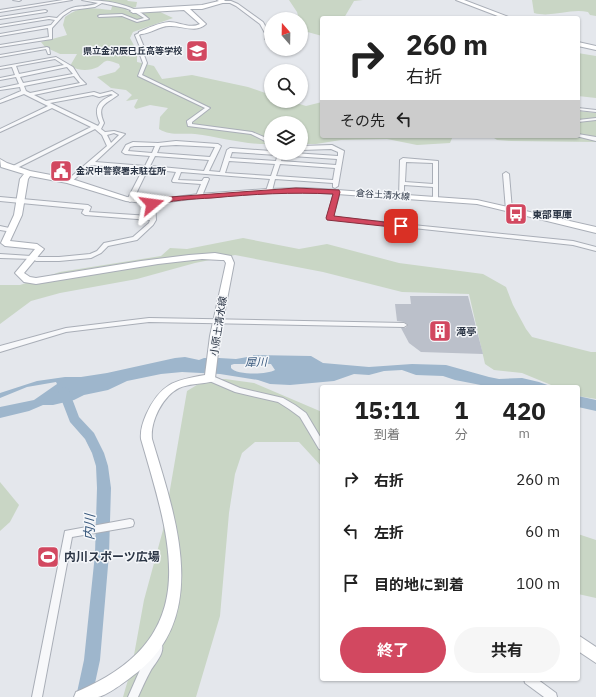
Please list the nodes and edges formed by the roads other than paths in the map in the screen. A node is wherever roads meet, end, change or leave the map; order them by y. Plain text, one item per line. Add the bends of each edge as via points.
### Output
1 (15, 0) edge
2 (19, 0) edge
3 (70, 0) edge
4 (84, 0) edge
5 (458, 0) edge
6 (222, 1) edge
7 (102, 2) junction
8 (41, 5) junction
9 (185, 8) junction
10 (0, 11) edge
11 (45, 11) junction
12 (133, 11) junction
13 (100, 16) dead end
14 (502, 16) edge
15 (0, 18) edge
16 (49, 18) junction
17 (58, 19) junction
18 (0, 26) edge
19 (52, 26) junction
20 (264, 27) edge
21 (141, 32) joint
22 (0, 34) edge
23 (580, 44) edge
24 (0, 46) edge
25 (596, 48) edge
26 (49, 53) dead end
27 (0, 56) edge
28 (13, 65) junction
29 (68, 66) junction
30 (0, 68) edge
31 (18, 75) junction
32 (75, 75) junction
33 (0, 79) edge
34 (84, 84) junction
35 (22, 85) junction
36 (0, 89) edge
37 (24, 92) junction
38 (91, 93) junction
39 (29, 95) junction
40 (0, 102) edge
41 (44, 103) junction
42 (52, 106) junction
43 (580, 109) edge
44 (596, 111) edge
45 (596, 119) edge
46 (580, 121) edge
47 (97, 128) junction
48 (0, 131) edge
49 (104, 134) junction
50 (580, 135) edge
51 (264, 139) edge
52 (596, 139) edge
53 (158, 145) junction
54 (110, 146) junction
55 (308, 148) edge
56 (264, 153) edge
57 (153, 154) junction
58 (308, 156) edge
59 (340, 158) junction
60 (212, 159) junction
61 (227, 159) junction
62 (0, 161) edge
63 (278, 162) junction
64 (91, 163) junction
65 (147, 167) junction
66 (339, 167) junction
67 (13, 168) junction
68 (179, 170) junction
69 (28, 173) junction
70 (207, 173) junction
71 (222, 174) junction
72 (506, 174) dead end
73 (273, 178) junction
74 (69, 181) junction
75 (336, 182) junction
76 (204, 183) junction
77 (402, 183) junction
78 (436, 186) junction
79 (269, 191) junction
80 (336, 192) junction
81 (199, 196) junction
82 (401, 197) junction
83 (0, 199) edge
84 (436, 199) junction
85 (20, 200) junction
86 (130, 200) junction
87 (152, 202) junction
88 (509, 210) junction
89 (153, 220) junction
90 (0, 228) edge
91 (12, 230) junction
92 (596, 230) edge
93 (2, 244) edge
94 (596, 249) edge
95 (0, 256) edge
96 (32, 257) junction
97 (218, 321) junction
98 (404, 325) dead end
99 (0, 349) edge
100 (210, 377) junction
101 (320, 443) edge
102 (130, 523) dead end
103 (162, 634) junction
104 (580, 644) edge
105 (596, 656) edge
106 (532, 681) edge
107 (37, 697) edge
108 (81, 697) edge
109 (133, 697) edge
110 (552, 697) edge

1 - 2 street
3 - 8 street
4 - 7 street
5 - 14 main road
6 - 9 main road via 202,7
6 - 20 street via 237,5
7 - 12 street
7 - 17 street via 95,6 72,9
8 - 10 street
8 - 11 street
9 - 12 main road
9 - 21 main road via 203,24 193,28 169,24
11 - 15 street
11 - 16 street
12 - 13 street via 147,19 137,21 122,15
16 - 17 street
16 - 18 street
17 - 19 street
19 - 22 street
19 - 24 street via 51,38
21 - 51 street via 137,35 144,52 140,76 208,108 189,122 190,124 252,133
23 - 25 main road
26 - 27 street via 47,48
28 - 29 street via 56,58
28 - 30 street
28 - 31 street
29 - 31 street
29 - 32 street
31 - 33 street
31 - 35 street
32 - 34 street
32 - 35 street
34 - 38 street
34 - 39 street
35 - 36 street
35 - 37 street
37 - 39 street
37 - 40 street
38 - 41 street
38 - 47 street via 98,96 112,92 116,95 102,102 99,107 98,117 102,124
39 - 41 street
41 - 42 street
42 - 47 street
42 - 48 street
43 - 44 street
45 - 46 street
47 - 49 street
47 - 67 street
49 - 54 street
49 - 54 street via 123,134
50 - 52 street
53 - 57 street
53 - 57 street via 132,144 124,152
53 - 60 street via 176,143 218,146
54 - 64 street
55 - 59 street via 332,147 341,151
56 - 61 street via 230,150
57 - 60 street
57 - 65 street
58 - 59 street
59 - 66 street
60 - 70 street
61 - 63 street
61 - 71 street
62 - 67 main road
63 - 66 street
63 - 73 street
64 - 65 street
64 - 74 street
65 - 68 street
65 - 86 street
66 - 75 street
67 - 69 main road
68 - 70 street
68 - 76 street via 174,181
69 - 74 main road, 倉谷土清水線
69 - 85 main road
70 - 71 street
70 - 76 street
71 - 73 street
72 - 88 street
73 - 75 street
73 - 79 street
74 - 86 main road, 倉谷土清水線
75 - 80 street
76 - 81 street
77 - 78 street
77 - 78 street via 403,160 436,162
77 - 82 street
78 - 84 street
79 - 80 main road, 倉谷土清水線
79 - 81 main road, 倉谷土清水線
80 - 82 main road, 倉谷土清水線
80 - 94 street via 330,218 573,243
81 - 87 main road, 倉谷土清水線
82 - 84 main road, 倉谷土清水線
83 - 85 street
84 - 88 main road, 倉谷土清水線 via 477,202
85 - 89 street via 84,206 88,207 86,213
85 - 91 main road
86 - 87 main road, 倉谷土清水線
87 - 89 street
88 - 92 main road, 倉谷土清水線
89 - 96 street via 152,224 135,239 106,244 91,256 59,259
90 - 91 street
91 - 93 main road
93 - 96 main road via 38,247 40,249
95 - 96 street
96 - 97 main road, 小原土清水線 via 19,273 27,280 36,281 147,262 215,256 228,258 230,262
97 - 98 street
97 - 99 street via 135,321 66,330
97 - 100 main road, 小原土清水線
100 - 101 street via 238,390 280,400 292,407 302,415
100 - 103 main road via 167,390 161,396 147,423 146,437 163,492 172,537 175,581 170,610
102 - 107 street via 68,534
103 - 108 main road via 143,658 128,671 96,692
103 - 109 street via 156,654
104 - 105 main road
106 - 110 street

